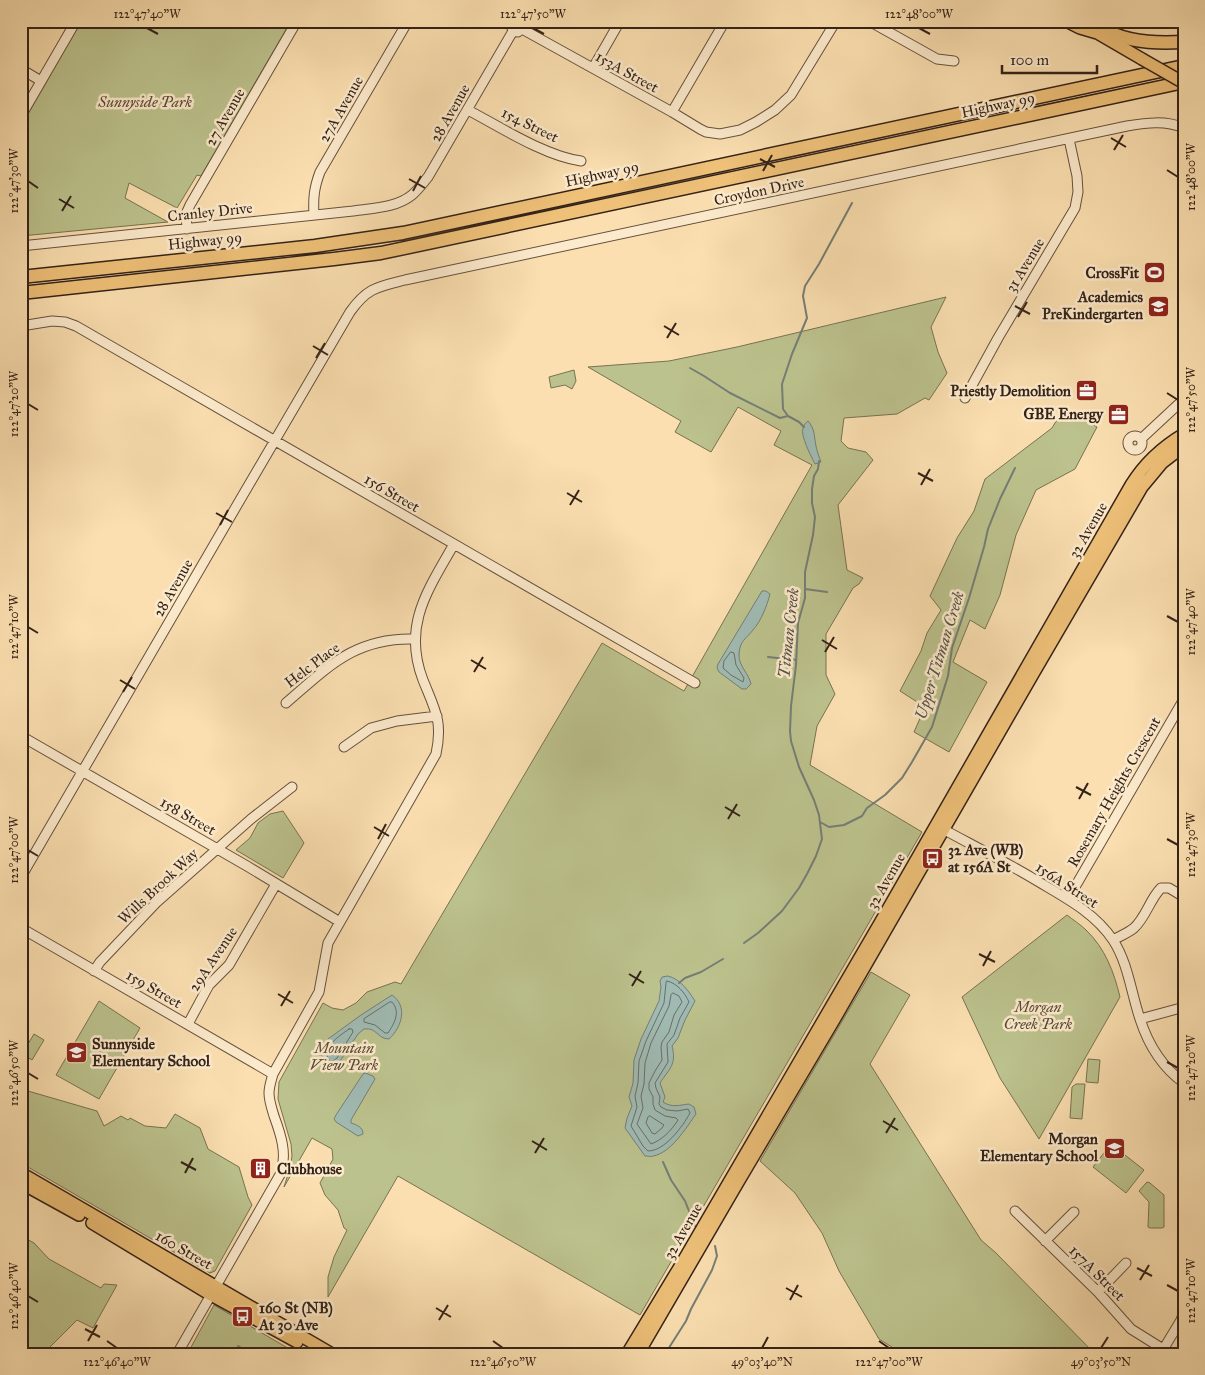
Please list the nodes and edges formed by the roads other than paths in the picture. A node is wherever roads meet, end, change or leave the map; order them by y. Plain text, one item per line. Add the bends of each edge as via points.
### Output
1 (76, 21) edge
2 (297, 21) edge
3 (408, 21) edge
4 (620, 21) edge
5 (725, 21) edge
6 (836, 21) edge
7 (870, 21) edge
8 (1066, 21) edge
9 (1084, 21) edge
10 (515, 24) edge
11 (1099, 34) junction
12 (1184, 42) edge
13 (954, 61) dead end
14 (1184, 66) edge
15 (593, 68) junction
16 (21, 69) edge
17 (41, 81) junction
18 (1184, 83) edge
19 (468, 110) junction
20 (672, 112) junction
21 (21, 116) edge
22 (1184, 128) edge
23 (1069, 139) junction
24 (581, 161) dead end
25 (402, 202) joint
26 (314, 215) junction
27 (187, 229) junction
28 (21, 246) edge
29 (21, 277) edge
30 (21, 293) edge
31 (350, 312) joint
32 (21, 326) edge
33 (965, 398) dead end
34 (1184, 399) edge
35 (1184, 434) edge
36 (1141, 439) dead end
37 (275, 440) junction
38 (1184, 446) edge
39 (454, 544) junction
40 (1054, 620) junction
41 (415, 639) junction
42 (1039, 664) junction
43 (695, 683) dead end
44 (1184, 699) edge
45 (286, 703) dead end
46 (437, 716) junction
47 (21, 736) edge
48 (344, 747) dead end
49 (83, 771) junction
50 (292, 787) dead end
51 (940, 828) junction
52 (218, 849) junction
53 (21, 878) edge
54 (276, 884) junction
55 (1184, 897) edge
56 (1068, 899) junction
57 (340, 922) junction
58 (21, 928) edge
59 (1113, 940) junction
60 (94, 971) junction
61 (1177, 1009) dead end
62 (1140, 1019) junction
63 (188, 1024) junction
64 (273, 1074) junction
65 (1184, 1084) edge
66 (21, 1173) edge
67 (21, 1182) edge
68 (1015, 1211) dead end
69 (1074, 1212) dead end
70 (1045, 1241) junction
71 (1126, 1264) dead end
72 (214, 1290) junction
73 (1098, 1292) junction
74 (1184, 1312) edge
75 (1162, 1351) edge
76 (177, 1354) edge
77 (318, 1354) edge
78 (332, 1354) edge
79 (627, 1354) edge
80 (638, 1354) edge

1 - 17 street
2 - 27 street, 27 Avenue via 190,205 186,214
3 - 26 street, 27A Avenue via 320,172 313,198
4 - 15 street
5 - 20 street
6 - 20 street, 153A Street via 795,89 775,110 756,122 740,130 720,134 706,132
7 - 13 street via 938,59
8 - 11 main road
9 - 11 main road
9 - 12 highway via 1138,40
10 - 15 street, 153A Street
10 - 19 street, 28 Avenue
11 - 18 main road, bridge
14 - 29 highway, Highway 99 via 403,233 314,246
15 - 20 street, 153A Street
16 - 17 street
17 - 21 street
18 - 30 highway, Highway 99 via 381,253
19 - 24 street, 154 Street via 535,145
19 - 25 street, 28 Avenue via 428,177
22 - 23 street, Croydon Drive via 1169,123 1149,123
23 - 31 street, Croydon Drive via 390,284 368,292
23 - 33 street, 31 Avenue via 1077,176 1075,208
25 - 26 street, Cranley Drive
26 - 27 street, Cranley Drive
27 - 28 street, Cranley Drive
31 - 37 street, 28 Avenue
32 - 37 street, 156 Street via 52,321 76,326
34 - 36 street
35 - 40 main road, 32 Avenue via 1166,446 1138,475
37 - 39 street, 156 Street
37 - 49 street, 28 Avenue
38 - 42 main road, 32 Avenue via 1162,463 1142,486
39 - 41 street via 419,610
39 - 43 street, 156 Street
40 - 42 main road via 1056,626 1040,654
40 - 51 main road, 32 Avenue via 993,724
41 - 45 street, Helc Place via 398,638 366,645 326,668
41 - 46 street via 422,679
42 - 51 main road, 32 Avenue
44 - 56 street, Rosemary Heights Crescent
46 - 48 street via 371,728
46 - 57 street via 439,738 436,754
47 - 49 street, 158 Street
49 - 52 street, 158 Street
49 - 53 street, 28 Avenue
50 - 52 street, Wills Brook Way
51 - 56 street, 156A Street
51 - 79 main road, 32 Avenue
51 - 80 main road, 32 Avenue via 830,1028
52 - 54 street, 158 Street
52 - 60 street, Wills Brook Way via 156,903
54 - 57 street, 158 Street
54 - 63 street, 29A Avenue via 229,965 210,985
55 - 59 street via 1168,888 1161,888 1134,928
56 - 59 street, 156A Street via 1094,918
57 - 64 street via 328,943 319,992
58 - 60 street, 159 Street
59 - 62 street, 156A Street via 1124,962
60 - 63 street, 159 Street
61 - 62 street
62 - 65 street, 156A Street via 1160,1060
63 - 64 street, 159 Street
64 - 72 street via 269,1095 283,1144 283,1166
66 - 72 main road, 160 Street
67 - 72 main road, 160 Street
68 - 70 street, 157A Street
69 - 70 street
70 - 73 street, 157A Street
71 - 73 street
72 - 76 street
72 - 77 main road, 160 Street
72 - 78 main road, 160 Street
73 - 75 street, 157A Street via 1131,1329
74 - 75 street

